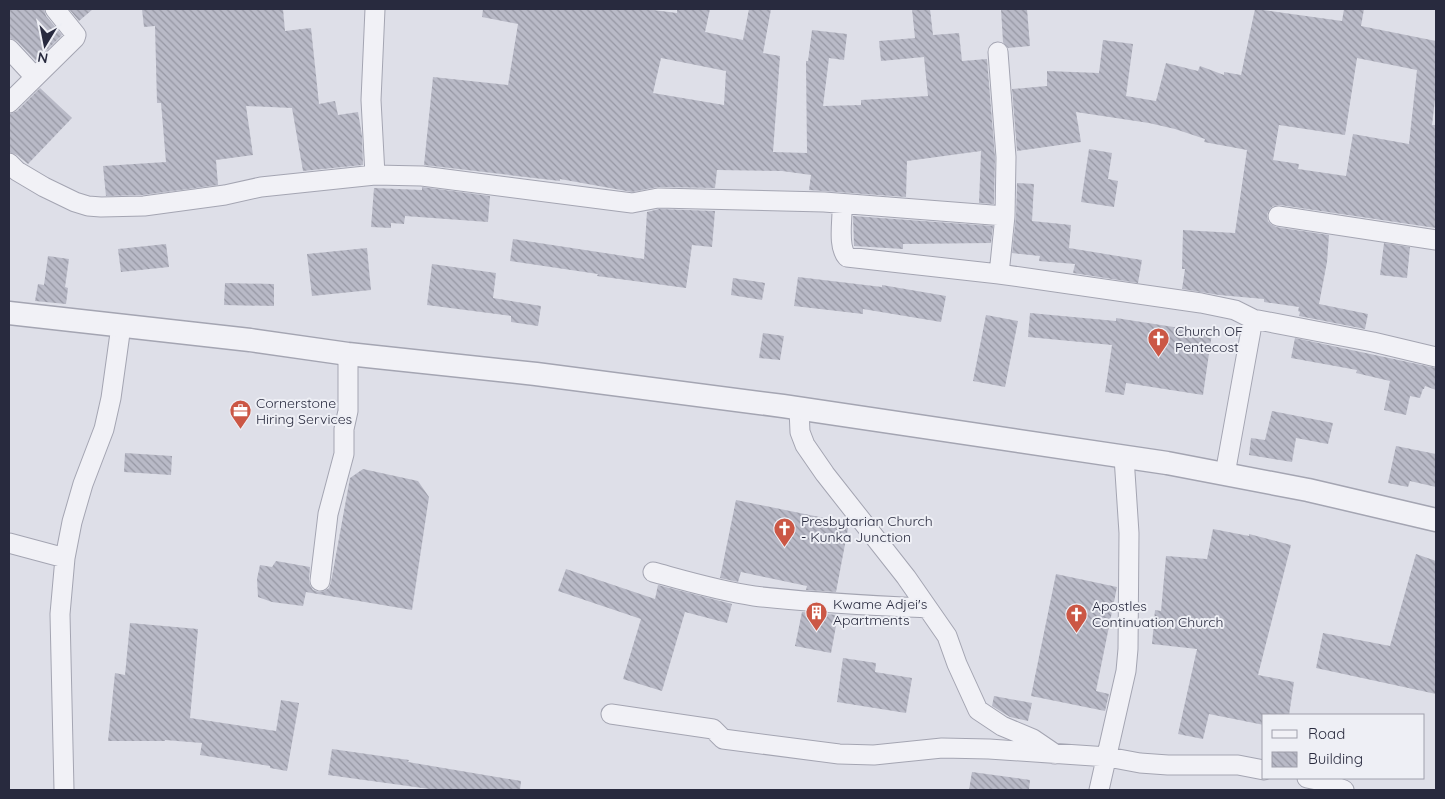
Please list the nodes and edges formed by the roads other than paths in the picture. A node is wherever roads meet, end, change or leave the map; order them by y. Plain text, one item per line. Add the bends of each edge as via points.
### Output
1 (55, 9) edge
2 (375, 9) edge
3 (9, 49) edge
4 (998, 52) dead end
5 (35, 77) junction
6 (9, 104) edge
7 (9, 163) edge
8 (375, 175) junction
9 (842, 205) junction
10 (1005, 216) junction
11 (1278, 216) dead end
12 (1436, 240) edge
13 (999, 274) junction
14 (9, 313) edge
15 (1253, 319) junction
16 (121, 326) junction
17 (348, 354) junction
18 (1436, 357) edge
19 (799, 409) junction
20 (1124, 457) junction
21 (1224, 474) junction
22 (1436, 520) edge
23 (9, 543) edge
24 (65, 558) junction
25 (653, 572) dead end
26 (320, 581) dead end
27 (926, 608) junction
28 (611, 714) dead end
29 (1056, 754) junction
30 (1108, 758) junction
31 (1262, 770) edge
32 (1312, 779) edge
33 (64, 790) edge
34 (1099, 790) edge
35 (1344, 790) edge

1 - 5 street via 76,35
2 - 8 street via 371,100
3 - 5 street
4 - 10 street via 1006,156
5 - 6 street
7 - 8 street via 44,187 75,202 101,207 144,206 261,187
8 - 9 street via 422,176 632,203 658,198 690,198
9 - 10 street
9 - 13 street via 841,243 847,257
10 - 13 street
11 - 12 street
13 - 15 street via 1201,303 1235,310
14 - 16 street
15 - 18 street
15 - 21 street
16 - 17 street
16 - 24 street via 104,429 83,484
17 - 19 street via 639,386
17 - 26 street via 344,454 328,514
19 - 20 street
19 - 27 street via 800,432 813,458 906,577
20 - 21 street
20 - 30 street via 1129,533 1128,649
21 - 22 street
23 - 24 street
24 - 33 street via 60,614
25 - 27 street via 752,596
27 - 29 street via 946,636 978,710
28 - 29 street via 713,729 723,739 840,754 942,748
29 - 30 street
30 - 31 street via 1168,765 1238,765
30 - 34 street
32 - 35 street

